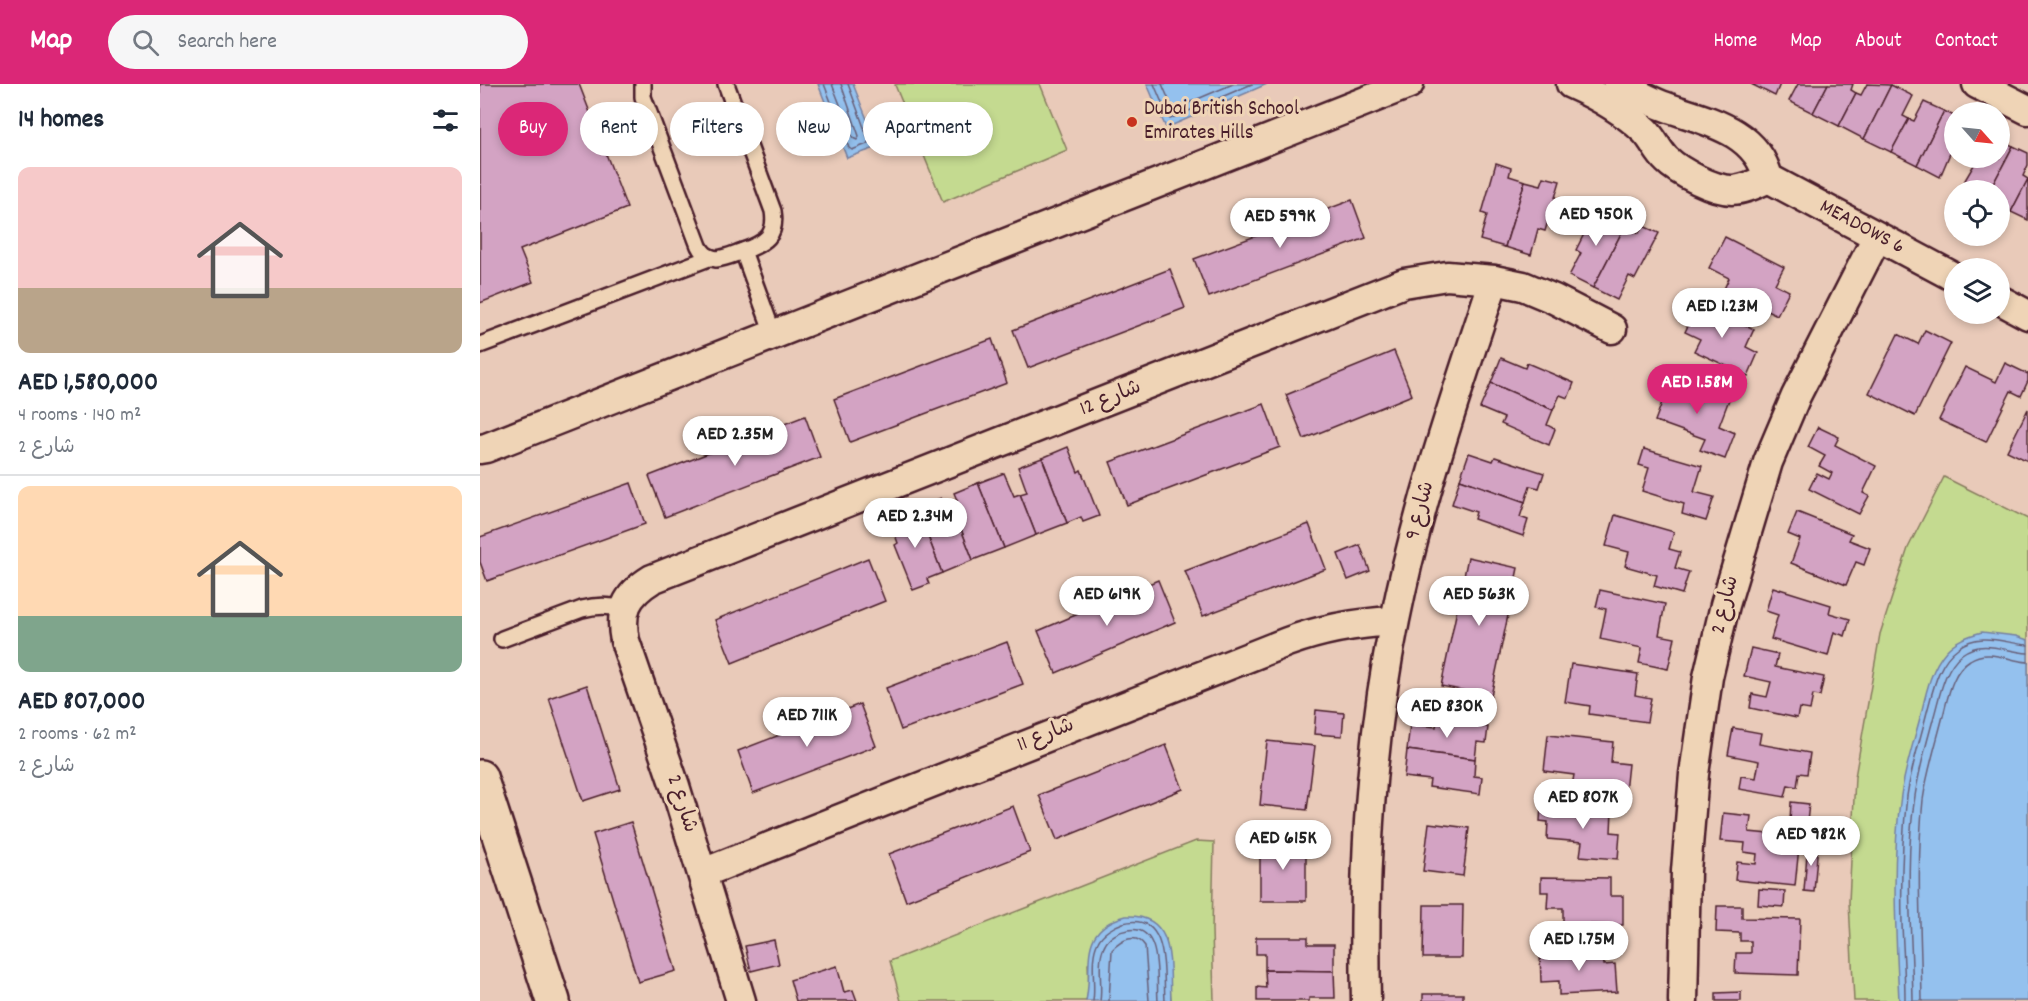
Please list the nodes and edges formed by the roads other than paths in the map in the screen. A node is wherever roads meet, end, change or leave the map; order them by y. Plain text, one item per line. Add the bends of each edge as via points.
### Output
1 (643, 84) edge
2 (726, 84) edge
3 (1409, 84) edge
4 (1571, 84) edge
5 (1618, 84) edge
6 (1977, 84) edge
7 (1677, 110) junction
8 (2028, 110) edge
9 (1657, 144) junction
10 (1768, 178) junction
11 (1877, 237) junction
12 (743, 251) junction
13 (709, 258) junction
14 (1944, 272) edge
15 (1494, 280) junction
16 (2010, 305) edge
17 (2028, 315) edge
18 (1612, 329) dead end
19 (774, 336) junction
20 (480, 345) edge
21 (482, 450) edge
22 (624, 609) junction
23 (1394, 621) junction
24 (502, 639) dead end
25 (480, 777) edge
26 (703, 873) junction
27 (553, 1001) edge
28 (741, 1001) edge
29 (1366, 1001) edge
30 (1683, 1001) edge

1 - 13 lane via 642,97 702,253
2 - 12 lane via 775,221 767,239
3 - 19 street
4 - 9 street via 1635,123
5 - 7 street
6 - 8 street
7 - 9 street
7 - 10 street via 1709,120 1741,138 1759,158
9 - 10 street via 1725,172 1742,190
10 - 11 street, MEADOWS 6
11 - 14 street, MEADOWS 6
11 - 30 street, شارع 2 via 1796,396 1768,462 1725,605 1708,677 1694,774 1686,871
12 - 13 lane via 724,258
12 - 19 lane
13 - 20 lane
15 - 18 street, شارع 12 via 1523,286
15 - 22 street, شارع 12 via 1447,276 1373,295 652,579 631,596
15 - 23 street, شارع 9 via 1432,473
16 - 17 street
19 - 21 street
22 - 24 lane via 596,605
22 - 26 street, شارع 2 via 625,641
23 - 26 street, شارع 11 via 1340,626 1287,642
23 - 29 street, شارع 9 via 1378,722 1368,824
25 - 27 main road
26 - 28 street, شارع 2

